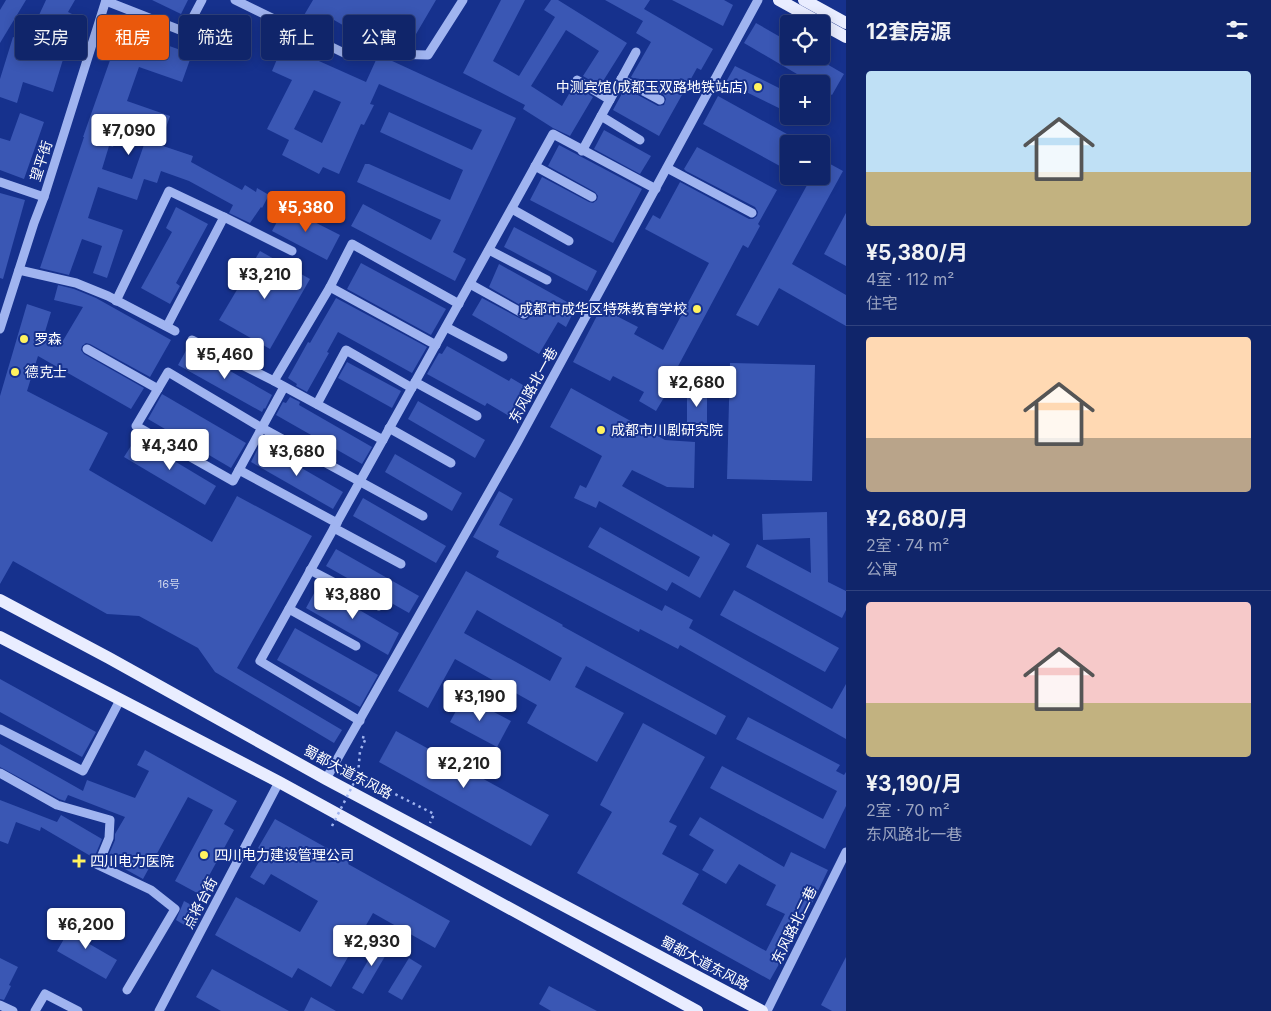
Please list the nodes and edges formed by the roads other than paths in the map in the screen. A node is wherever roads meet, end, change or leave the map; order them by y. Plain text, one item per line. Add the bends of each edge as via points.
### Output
1 (106, 0) edge
2 (202, 0) edge
3 (235, 0) edge
4 (463, 0) edge
5 (758, 0) edge
6 (779, 0) edge
7 (804, 0) edge
8 (846, 23) edge
9 (846, 37) edge
10 (636, 52) dead end
11 (621, 79) junction
12 (577, 80) dead end
13 (610, 100) junction
14 (660, 100) dead end
15 (601, 116) junction
16 (640, 140) dead end
17 (582, 151) junction
18 (535, 166) junction
19 (667, 168) junction
20 (0, 182) edge
21 (656, 189) junction
22 (44, 197) junction
23 (592, 197) dead end
24 (512, 209) junction
25 (752, 213) dead end
26 (224, 217) junction
27 (569, 241) dead end
28 (489, 250) junction
29 (292, 251) dead end
30 (19, 270) junction
31 (547, 280) dead end
32 (470, 284) junction
33 (330, 287) junction
34 (116, 301) junction
35 (459, 304) junction
36 (524, 314) dead end
37 (166, 326) junction
38 (446, 326) junction
39 (0, 329) edge
40 (175, 331) dead end
41 (192, 340) dead end
42 (436, 345) junction
43 (87, 348) dead end
44 (503, 356) dead end
45 (274, 381) junction
46 (414, 385) junction
47 (284, 387) junction
48 (158, 389) junction
49 (317, 404) junction
50 (477, 416) dead end
51 (262, 428) junction
52 (389, 428) junction
53 (383, 440) junction
54 (451, 463) dead end
55 (239, 470) junction
56 (360, 481) junction
57 (423, 516) dead end
58 (336, 525) junction
59 (401, 564) dead end
60 (310, 570) junction
61 (0, 600) edge
62 (378, 606) dead end
63 (289, 609) junction
64 (0, 637) edge
65 (356, 646) dead end
66 (120, 700) junction
67 (360, 721) junction
68 (0, 729) edge
69 (0, 773) edge
70 (326, 779) junction
71 (279, 782) junction
72 (846, 852) edge
73 (128, 990) dead end
74 (0, 1005) edge
75 (13, 1011) edge
76 (35, 1011) edge
77 (78, 1011) edge
78 (159, 1011) edge
79 (697, 1011) edge
80 (762, 1011) edge
81 (767, 1011) edge

1 - 2 street via 184,32
1 - 22 street, 望平街
3 - 4 street via 344,53 428,55
5 - 19 street, 东风路北一巷
6 - 9 main road
7 - 8 main road
10 - 11 street
11 - 13 street
11 - 14 street
12 - 13 street
13 - 15 street
15 - 16 street
15 - 17 street
17 - 18 street via 553,134
17 - 21 street
18 - 23 street
18 - 24 street
19 - 21 street, 东风路北一巷
19 - 25 street
20 - 22 street
21 - 67 street, 东风路北一巷 via 518,443
22 - 30 street, 望平街
24 - 27 street
24 - 28 street
26 - 29 street
26 - 34 street via 168,191
26 - 37 street
28 - 31 street
28 - 32 street
30 - 34 street via 76,283
30 - 39 street, 望平街
32 - 35 street
32 - 36 street
33 - 35 street via 352,244
33 - 42 street
33 - 45 street
34 - 37 street
35 - 38 street
37 - 40 street
38 - 42 street
38 - 44 street
41 - 45 street
42 - 46 street
43 - 48 street
45 - 47 street
46 - 49 street via 346,350
46 - 50 street
46 - 52 street
47 - 49 street
47 - 51 street
48 - 51 street via 168,372
48 - 55 street via 136,426 233,481
49 - 53 street
51 - 55 street
51 - 56 street
52 - 53 street
52 - 54 street
53 - 56 street
55 - 58 street
56 - 57 street
56 - 58 street
58 - 59 street
58 - 60 street
60 - 62 street
60 - 63 street
61 - 70 main road, 蜀都大道东风路
63 - 65 street
63 - 67 street via 260,662
64 - 66 main road
66 - 68 street via 83,771
66 - 71 main road
67 - 70 street, 东风路北一巷
69 - 73 street via 57,805 110,820 109,838 98,865 151,890 175,908
70 - 80 main road, 蜀都大道东风路
71 - 78 street, 点将台街
71 - 79 main road
72 - 81 street, 东风路北二巷
74 - 75 street
76 - 77 street via 45,994

